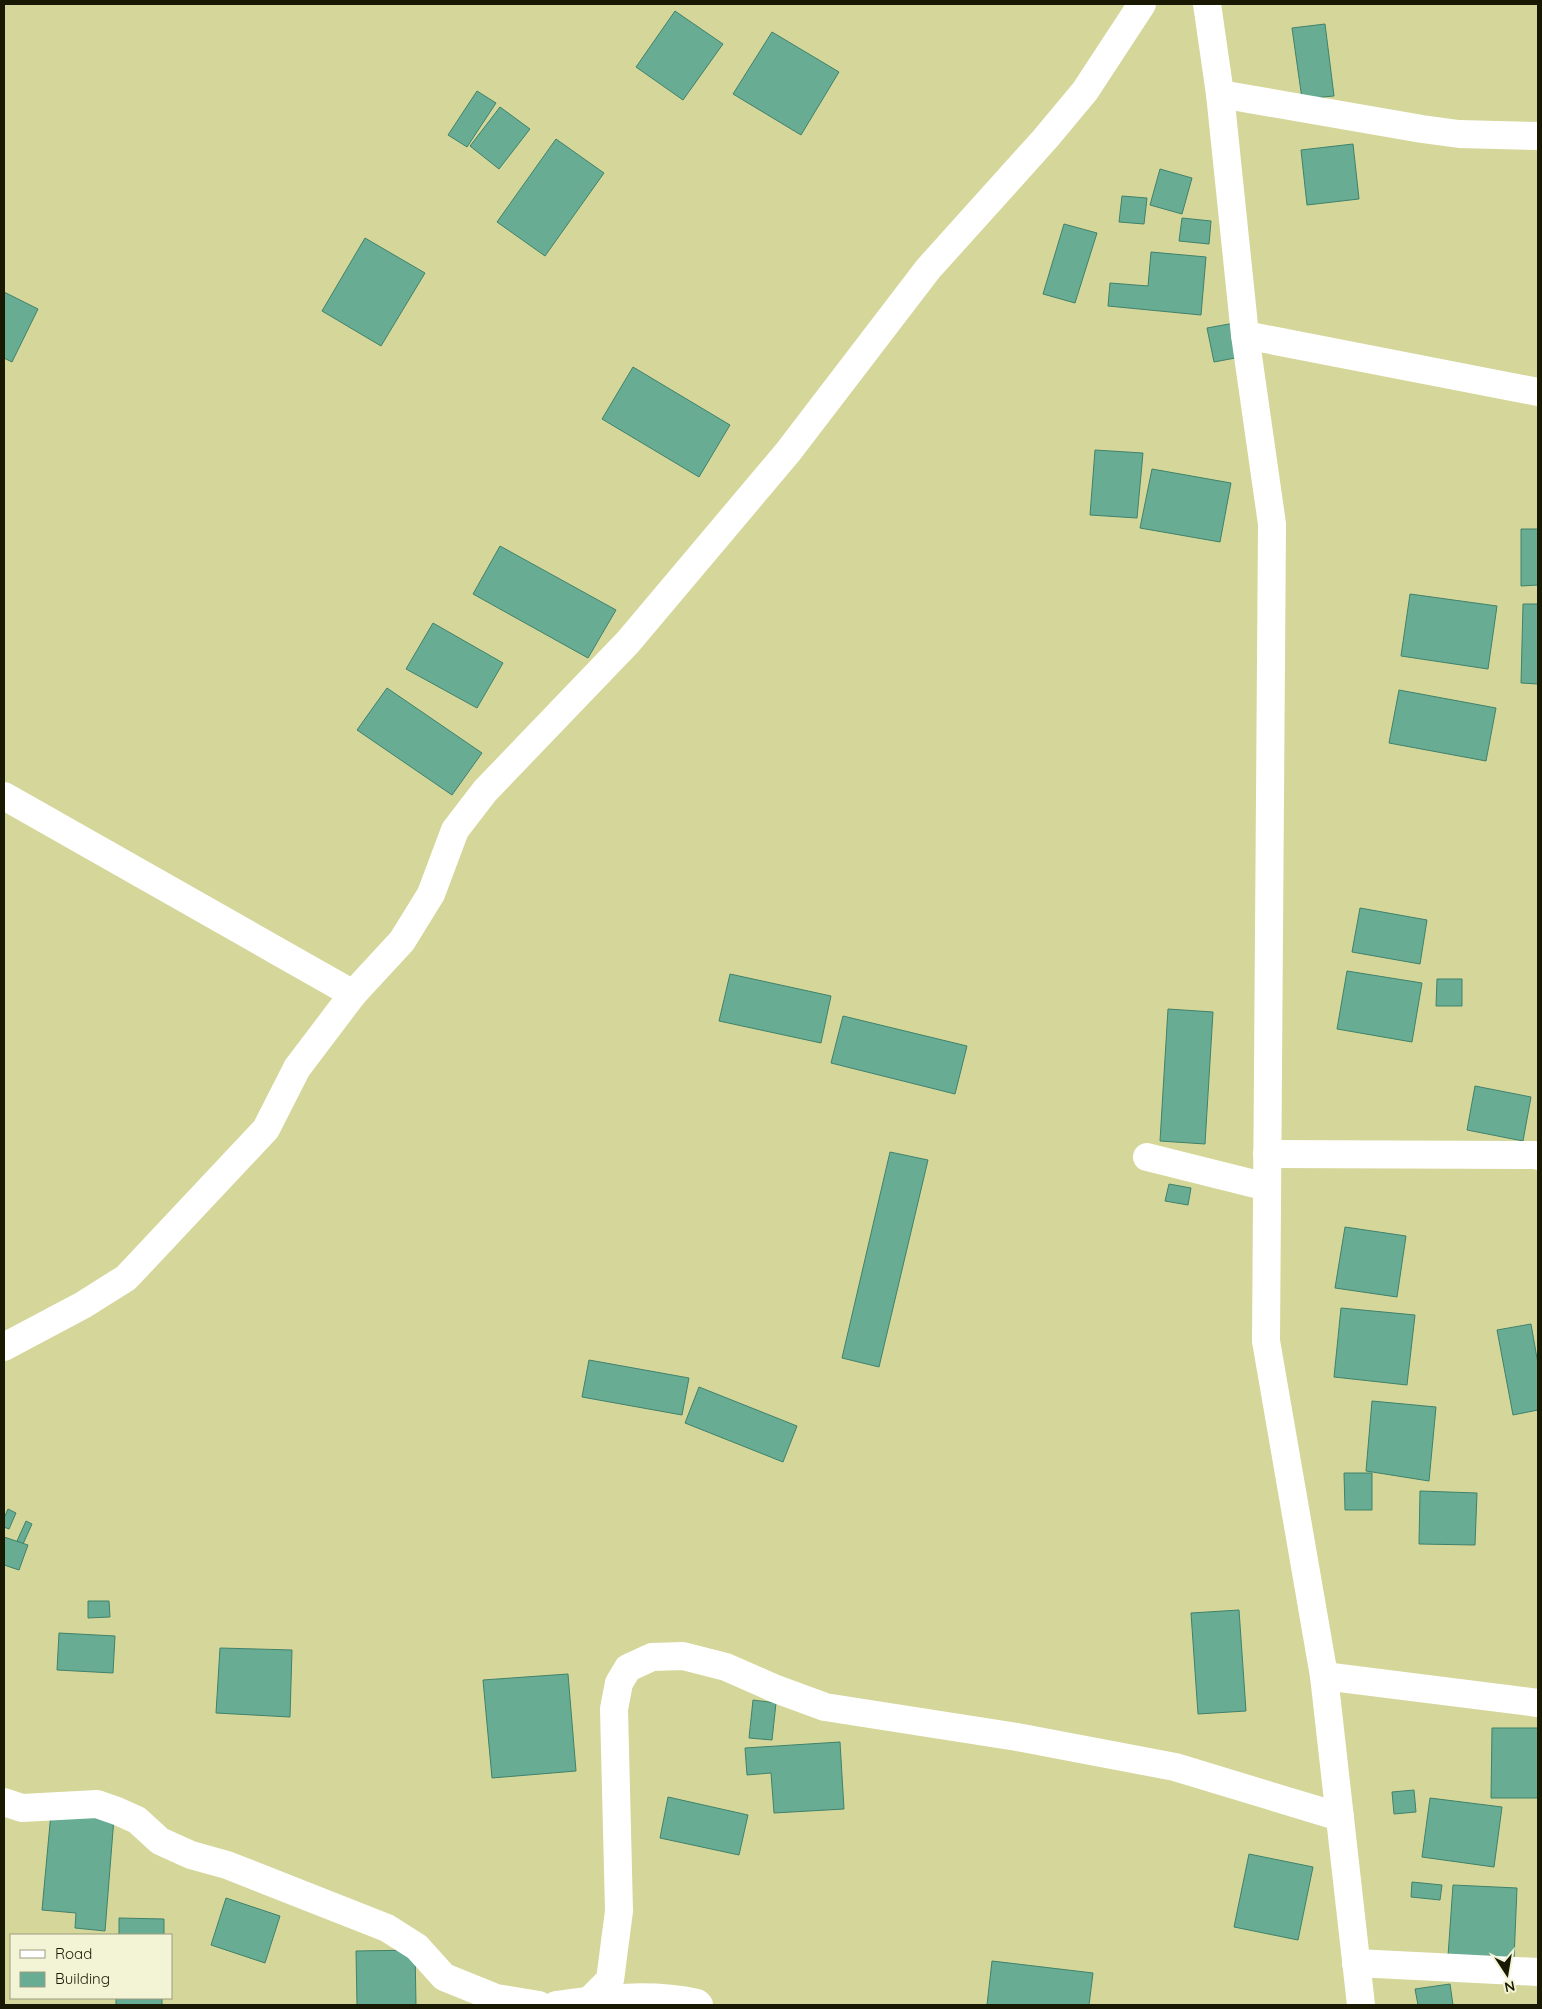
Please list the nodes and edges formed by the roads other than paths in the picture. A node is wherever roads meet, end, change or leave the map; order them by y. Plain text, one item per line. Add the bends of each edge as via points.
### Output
1 (1142, 4) edge
2 (1207, 4) edge
3 (1220, 94) junction
4 (1538, 136) edge
5 (1245, 335) junction
6 (1538, 392) edge
7 (4, 796) edge
8 (353, 994) junction
9 (1267, 1154) junction
10 (1538, 1156) edge
11 (1147, 1157) dead end
12 (1267, 1187) junction
13 (4, 1347) edge
14 (1324, 1676) junction
15 (1538, 1703) edge
16 (4, 1802) edge
17 (1340, 1817) junction
18 (1356, 1963) junction
19 (1538, 1972) edge
20 (590, 2000) junction
21 (539, 2005) edge
22 (556, 2005) edge
23 (699, 2005) edge
24 (1361, 2005) edge

1 - 8 street via 1085,91 928,269 788,452 628,642 485,791 455,830 430,894 402,941
2 - 3 street
3 - 4 street via 1459,134
3 - 5 street
5 - 6 street
5 - 9 street via 1272,524
7 - 8 street
8 - 13 street via 297,1068 266,1129 126,1278
9 - 10 street
9 - 12 street
11 - 12 street
12 - 14 street via 1266,1341
14 - 15 street
14 - 17 street
16 - 21 street via 22,1808 96,1804 117,1811 137,1820 160,1841 191,1856 227,1866 387,1928 417,1947 444,1977 496,1998
17 - 18 street
17 - 20 street via 1175,1767 1018,1737 825,1707 776,1690 726,1667 682,1656 652,1657 628,1668 618,1683 614,1709 619,1911 610,1980
18 - 19 street
18 - 24 street
20 - 22 street
20 - 23 street via 672,1998

